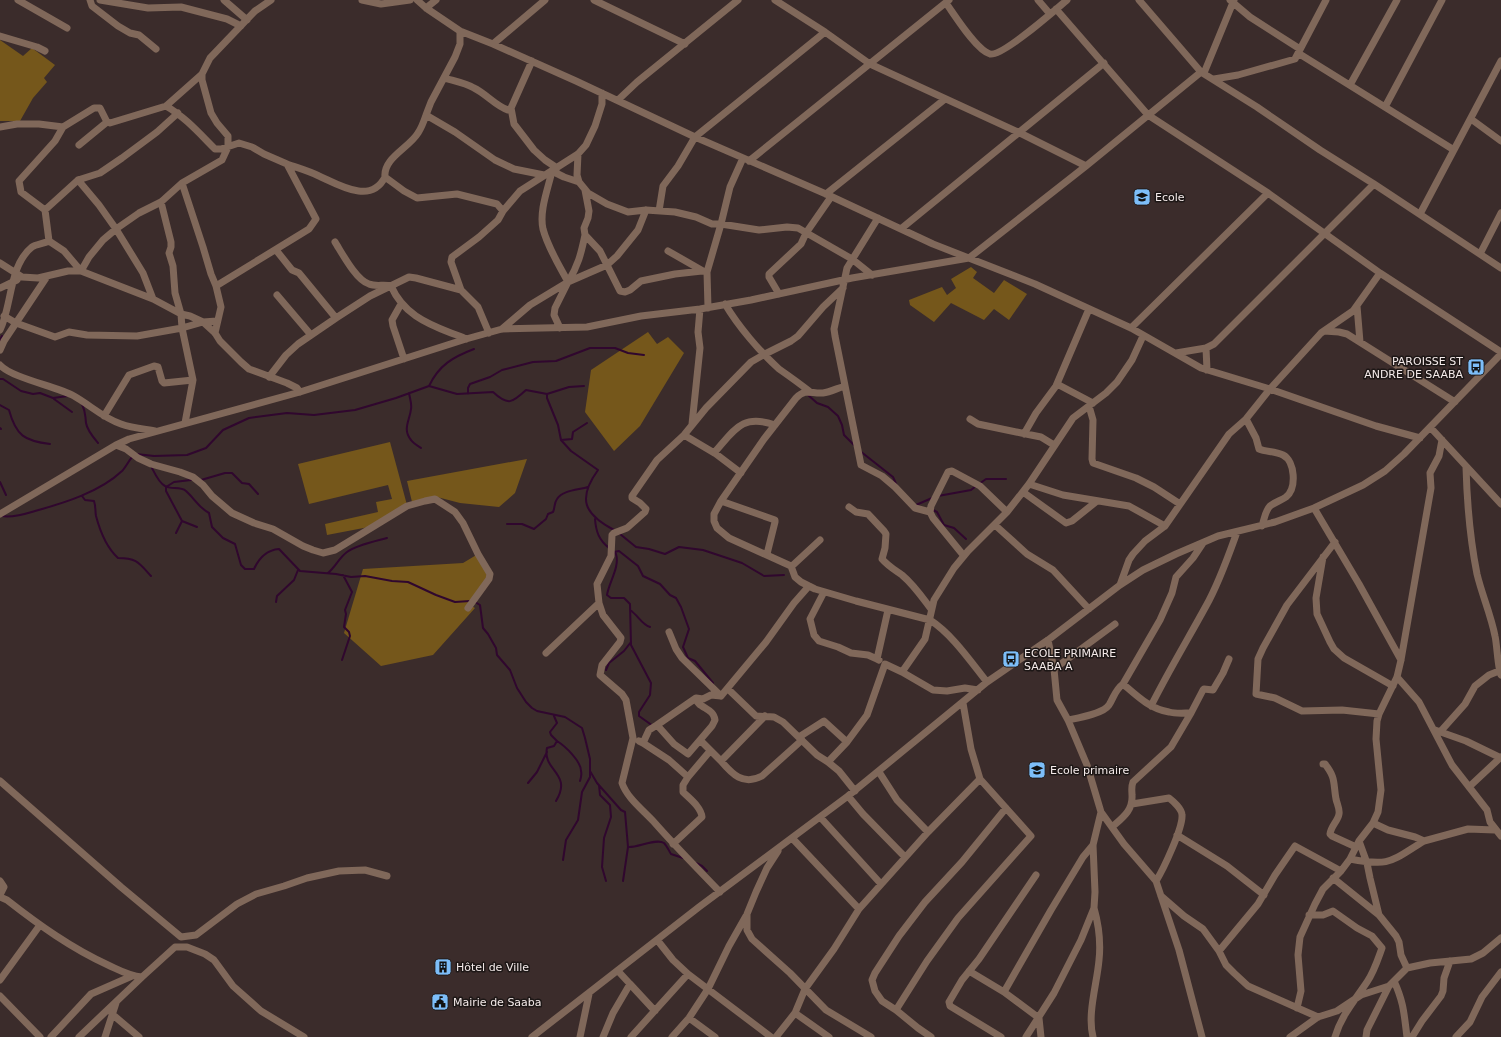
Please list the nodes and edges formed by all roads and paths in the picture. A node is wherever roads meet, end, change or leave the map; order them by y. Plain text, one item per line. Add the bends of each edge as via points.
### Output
1 (18, 0) edge
2 (90, 0) edge
3 (100, 0) edge
4 (224, 0) edge
5 (271, 0) edge
6 (362, 0) edge
7 (410, 0) edge
8 (417, 0) edge
9 (436, 0) edge
10 (545, 0) edge
11 (594, 0) edge
12 (738, 0) edge
13 (775, 0) edge
14 (1038, 0) edge
15 (1067, 0) edge
16 (1139, 0) edge
17 (1326, 0) edge
18 (1396, 0) edge
19 (1442, 0) edge
20 (947, 1) edge
21 (1233, 1) edge
22 (426, 8) junction
23 (1053, 11) junction
24 (247, 20) junction
25 (240, 26) junction
26 (67, 28) dead end
27 (460, 31) junction
28 (825, 32) junction
29 (0, 36) edge
30 (493, 44) junction
31 (685, 44) junction
32 (156, 49) dead end
33 (45, 51) dead end
34 (1299, 51) junction
35 (1501, 60) edge
36 (532, 61) junction
37 (1104, 63) junction
38 (870, 64) junction
39 (1202, 72) junction
40 (202, 74) junction
41 (444, 78) junction
42 (1214, 79) junction
43 (1350, 85) junction
44 (602, 92) junction
45 (945, 99) junction
46 (618, 100) junction
47 (166, 106) junction
48 (1385, 107) junction
49 (511, 108) junction
50 (178, 113) junction
51 (426, 115) junction
52 (1148, 115) junction
53 (1471, 119) junction
54 (106, 122) junction
55 (0, 127) edge
56 (62, 127) junction
57 (1018, 132) junction
58 (695, 138) junction
59 (1501, 141) edge
60 (79, 145) dead end
61 (228, 146) junction
62 (1454, 150) junction
63 (578, 154) junction
64 (746, 159) junction
65 (287, 164) junction
66 (1086, 166) junction
67 (554, 170) junction
68 (544, 175) junction
69 (384, 176) junction
70 (78, 180) junction
71 (579, 182) junction
72 (182, 183) junction
73 (1374, 184) junction
74 (585, 190) junction
75 (1268, 193) junction
76 (829, 195) junction
77 (161, 202) junction
78 (45, 210) junction
79 (503, 210) junction
80 (646, 210) junction
81 (659, 211) junction
82 (1420, 214) junction
83 (1501, 214) edge
84 (878, 218) junction
85 (721, 224) junction
86 (902, 228) junction
87 (116, 229) junction
88 (1324, 233) junction
89 (806, 234) junction
90 (585, 235) junction
91 (48, 241) junction
92 (335, 242) dead end
93 (276, 250) junction
94 (668, 251) dead end
95 (1480, 254) junction
96 (969, 258) junction
97 (852, 259) junction
98 (0, 263) edge
99 (607, 264) junction
100 (1501, 268) edge
101 (81, 271) junction
102 (705, 272) junction
103 (1380, 273) junction
104 (872, 275) junction
105 (19, 276) junction
106 (46, 278) junction
107 (844, 280) junction
108 (14, 282) junction
109 (568, 282) junction
110 (216, 286) junction
111 (391, 286) junction
112 (0, 288) edge
113 (843, 288) junction
114 (461, 290) junction
115 (779, 294) junction
116 (277, 295) dead end
117 (153, 299) junction
118 (402, 304) junction
119 (725, 304) junction
120 (1357, 306) junction
121 (704, 308) junction
122 (1089, 309) junction
123 (181, 314) junction
124 (4, 316) junction
125 (336, 318) junction
126 (217, 321) junction
127 (203, 322) junction
128 (16, 323) junction
129 (182, 328) junction
130 (560, 328) junction
131 (1131, 328) junction
132 (502, 329) junction
133 (0, 330) edge
134 (1324, 331) junction
135 (215, 333) junction
136 (489, 334) junction
137 (311, 335) junction
138 (1143, 336) junction
139 (466, 339) junction
140 (1360, 342) junction
141 (1206, 348) junction
142 (0, 350) edge
143 (1501, 353) edge
144 (764, 354) junction
145 (1176, 354) junction
146 (404, 359) junction
147 (0, 365) edge
148 (1207, 370) junction
149 (269, 378) junction
150 (193, 380) junction
151 (1057, 384) junction
152 (845, 386) junction
153 (1270, 390) junction
154 (809, 391) junction
155 (300, 392) junction
156 (1455, 402) junction
157 (1091, 404) junction
158 (104, 416) junction
159 (970, 419) dead end
160 (1246, 419) junction
161 (185, 423) junction
162 (692, 424) junction
163 (775, 425) junction
164 (1430, 428) junction
165 (157, 431) junction
166 (1024, 434) junction
167 (684, 435) junction
168 (1420, 438) junction
169 (1442, 440) junction
170 (116, 445) junction
171 (1054, 445) junction
172 (714, 453) junction
173 (1466, 467) junction
174 (741, 473) junction
175 (1029, 484) junction
176 (1023, 492) junction
177 (721, 500) junction
178 (1097, 501) junction
179 (1180, 504) junction
180 (1501, 504) edge
181 (849, 507) dead end
182 (1314, 508) junction
183 (930, 512) junction
184 (1007, 512) junction
185 (0, 514) edge
186 (995, 525) junction
187 (1166, 526) junction
188 (1262, 526) junction
189 (1237, 532) junction
190 (820, 540) dead end
191 (1203, 542) junction
192 (1335, 542) junction
193 (767, 554) junction
194 (964, 556) junction
195 (1323, 556) junction
196 (792, 566) junction
197 (1120, 585) junction
198 (809, 586) junction
199 (824, 592) junction
200 (599, 603) junction
201 (468, 608) dead end
202 (931, 609) junction
203 (1089, 609) junction
204 (888, 610) junction
205 (930, 620) junction
206 (1115, 624) dead end
207 (669, 632) dead end
208 (1048, 640) junction
209 (546, 653) dead end
210 (877, 659) junction
211 (1229, 659) dead end
212 (1401, 660) junction
213 (885, 664) junction
214 (1054, 669) junction
215 (902, 672) junction
216 (1500, 673) edge
217 (1396, 676) junction
218 (987, 682) junction
219 (1123, 684) junction
220 (1393, 686) junction
221 (728, 689) junction
222 (978, 690) junction
223 (721, 696) junction
224 (695, 699) junction
225 (963, 703) junction
226 (1151, 706) junction
227 (1192, 712) junction
228 (1379, 714) junction
229 (765, 716) junction
230 (1068, 720) junction
231 (657, 725) junction
232 (1437, 731) junction
233 (633, 738) junction
234 (800, 739) junction
235 (700, 740) junction
236 (847, 742) junction
237 (642, 743) junction
238 (710, 751) junction
239 (1501, 757) edge
240 (721, 761) junction
241 (828, 762) junction
242 (1324, 764) dead end
243 (879, 772) junction
244 (688, 777) junction
245 (980, 779) junction
246 (0, 781) edge
247 (1469, 787) junction
248 (855, 791) junction
249 (848, 796) junction
250 (1132, 804) junction
251 (1006, 808) junction
252 (1101, 812) junction
253 (820, 818) junction
254 (1373, 823) junction
255 (1112, 827) junction
256 (1495, 830) junction
257 (928, 832) junction
258 (1177, 835) junction
259 (1501, 836) edge
260 (792, 838) junction
261 (1424, 841) junction
262 (673, 844) junction
263 (1358, 844) junction
264 (1093, 845) junction
265 (782, 846) junction
266 (905, 857) junction
267 (1350, 859) junction
268 (1367, 863) junction
269 (1341, 871) junction
270 (1036, 875) dead end
271 (387, 876) dead end
272 (1334, 878) junction
273 (0, 881) edge
274 (1156, 881) junction
275 (882, 884) junction
276 (720, 892) junction
277 (0, 896) edge
278 (1161, 896) junction
279 (1264, 896) junction
280 (1094, 908) junction
281 (860, 909) junction
282 (747, 914) junction
283 (1309, 915) junction
284 (1379, 915) junction
285 (40, 925) junction
286 (1501, 938) edge
287 (658, 941) junction
288 (1219, 951) junction
289 (1450, 961) junction
290 (1407, 968) junction
291 (618, 971) junction
292 (970, 971) junction
293 (1501, 972) edge
294 (688, 974) junction
295 (132, 976) junction
296 (142, 977) junction
297 (0, 980) edge
298 (630, 984) junction
299 (1391, 984) junction
300 (708, 989) junction
301 (805, 989) junction
302 (1004, 992) junction
303 (589, 994) junction
304 (0, 996) edge
305 (1353, 1000) junction
306 (116, 1002) junction
307 (1297, 1008) junction
308 (896, 1010) junction
309 (655, 1011) junction
310 (795, 1013) junction
311 (112, 1014) junction
312 (1318, 1017) junction
313 (689, 1018) junction
314 (1039, 1018) junction
315 (712, 1036) edge
316 (40, 1037) edge
317 (51, 1037) edge
318 (79, 1037) edge
319 (105, 1037) edge
320 (139, 1037) edge
321 (304, 1037) edge
322 (532, 1037) edge
323 (580, 1037) edge
324 (603, 1037) edge
325 (631, 1037) edge
326 (672, 1037) edge
327 (771, 1037) edge
328 (776, 1037) edge
329 (829, 1037) edge
330 (872, 1037) edge
331 (931, 1037) edge
332 (1001, 1037) edge
333 (1026, 1037) edge
334 (1041, 1037) edge
335 (1093, 1037) edge
336 (1202, 1037) edge
337 (1290, 1037) edge
338 (1335, 1037) edge
339 (1366, 1037) edge
340 (1407, 1037) edge
341 (1412, 1037) edge
342 (1456, 1037) edge

1 - 26 street
2 - 32 street via 92,6 118,26 139,35
3 - 25 street via 148,8 181,7 228,19
4 - 24 street
5 - 24 street
6 - 7 street via 381,4
8 - 22 street
9 - 22 street
10 - 30 street
11 - 31 street
12 - 31 street
13 - 28 street
14 - 23 street
15 - 23 street
16 - 39 street
17 - 34 street
18 - 43 street
19 - 48 street
20 - 23 street via 972,39 989,54 997,53 1013,44
20 - 38 street
21 - 34 street via 1250,17
21 - 39 street
22 - 27 street
23 - 37 street
24 - 25 street
25 - 40 street via 210,58
27 - 30 street
27 - 41 street via 460,44
28 - 38 street
28 - 58 street
29 - 33 street
30 - 36 street
31 - 46 street
34 - 42 street via 1294,59
34 - 43 street
35 - 53 street
36 - 44 street
36 - 49 street
37 - 52 street
37 - 57 street
38 - 45 street
38 - 64 street
39 - 42 street
39 - 52 street
40 - 47 street
40 - 61 street via 211,113 228,136
41 - 49 street via 474,88 504,109
41 - 51 street
42 - 73 street
43 - 48 street
44 - 46 street
44 - 63 street via 602,104 595,126 586,145
45 - 57 street
45 - 76 street
46 - 58 street
47 - 50 street
47 - 54 street
48 - 62 street
49 - 67 street via 518,131
50 - 61 street via 215,149
50 - 70 street via 152,136 100,173
51 - 68 street via 495,160 514,169
51 - 69 street via 410,143 386,165
52 - 66 street
52 - 75 street
53 - 59 street
53 - 62 street
54 - 56 street via 100,108 94,108
54 - 60 street
55 - 56 street via 39,124
56 - 78 street via 55,141 19,182 21,192
57 - 66 street
57 - 86 street
58 - 64 street
58 - 81 street via 663,186
61 - 65 street via 239,143 248,145
61 - 72 street via 219,163
62 - 82 street
63 - 67 street
63 - 71 street via 576,175
64 - 76 street
64 - 85 street via 730,187
65 - 69 street via 357,192 377,187
65 - 93 street via 316,219 309,229
66 - 96 street
67 - 68 street
67 - 71 street
67 - 109 street via 544,205 543,228 549,248
68 - 79 street via 520,192
69 - 79 street via 417,198 457,194 497,204
70 - 78 street
70 - 87 street via 100,205
71 - 74 street
72 - 77 street
72 - 110 street
73 - 82 street
73 - 88 street
74 - 80 street via 601,201 623,210
74 - 90 street via 589,211 584,228
75 - 88 street
75 - 131 street
76 - 84 street
76 - 89 street
77 - 87 street
77 - 123 street via 171,242 169,253
78 - 91 street
79 - 114 street via 498,220 452,257 451,262
80 - 81 street
80 - 99 street via 638,230
81 - 85 street
82 - 95 street
83 - 95 street
84 - 86 street
84 - 97 street
85 - 89 street via 759,230 798,228
85 - 102 street
86 - 96 street
87 - 101 street via 88,256
87 - 117 street via 143,273
88 - 103 street
88 - 141 street via 1220,338
89 - 97 street
89 - 115 street via 801,244 769,274
90 - 99 street via 600,251
90 - 109 street via 580,259
91 - 101 street via 64,251
91 - 105 street via 30,248 19,264
92 - 111 street via 362,280 369,284
93 - 110 street
93 - 125 street via 292,270 299,273
94 - 102 street
95 - 100 street
96 - 104 street
96 - 122 street
97 - 104 street
97 - 107 street
98 - 105 street
99 - 102 street via 617,287 625,292 641,281 675,274
99 - 109 street
101 - 106 street via 68,271
101 - 117 street
102 - 121 street
103 - 120 street
103 - 143 street
104 - 107 street
105 - 106 street
105 - 108 street
106 - 128 street
107 - 113 street
107 - 115 street
108 - 112 street
108 - 124 street
109 - 130 street via 555,308 554,315
109 - 132 street via 530,305
110 - 126 street via 221,307
111 - 114 street via 409,277
111 - 118 street
111 - 125 street
113 - 144 street via 798,336
113 - 152 street via 834,329
114 - 136 street via 478,307
115 - 119 street
116 - 137 street
117 - 123 street
118 - 139 street via 420,320
118 - 146 street via 392,320
119 - 121 street
119 - 144 street
120 - 134 street
120 - 140 street
121 - 130 street via 641,316 587,327
121 - 162 street via 698,332 700,348
122 - 131 street
122 - 151 street
123 - 127 street
123 - 129 street
124 - 128 street
124 - 133 street
125 - 137 street
126 - 127 street
126 - 135 street
127 - 129 street
127 - 135 street
128 - 129 street via 55,336 69,332 137,336
128 - 142 street
129 - 150 street
130 - 132 street
131 - 138 street
132 - 136 street
134 - 140 street via 1343,332
134 - 153 street
135 - 149 street via 240,362
136 - 139 street
137 - 149 street via 286,355
138 - 145 street
138 - 157 street via 1132,360 1117,382
139 - 146 street
140 - 156 street
141 - 145 street
141 - 148 street
143 - 156 street
144 - 154 street
144 - 162 street via 751,362
145 - 148 street
146 - 155 street
147 - 158 street via 18,375 74,396
148 - 153 street
149 - 155 street via 287,383
150 - 158 street via 164,383 158,368 154,366 129,375
150 - 161 street
151 - 157 street
151 - 166 street
152 - 154 street via 823,393
152 - 183 street via 861,465 882,476 915,508
153 - 160 street
153 - 168 street
154 - 163 street via 796,398
155 - 161 street
156 - 164 street
157 - 171 street via 1073,418
157 - 179 street via 1094,463 1136,478
158 - 165 street via 122,424
159 - 166 street via 978,424
160 - 179 street via 1229,434
160 - 188 street via 1258,447 1285,456 1291,467 1292,489 1286,497 1270,507
161 - 165 street
162 - 167 street
163 - 172 street via 766,422 744,422
163 - 174 street
164 - 168 street
164 - 169 street
165 - 170 street
166 - 171 street via 1041,437
167 - 172 street
167 - 200 street via 657,460 634,493 632,498 646,509 643,515 627,528 612,535 611,556 597,584
168 - 182 street via 1385,471 1364,485
169 - 173 street
169 - 212 street via 1430,473 1431,488
170 - 185 street
170 - 201 street via 151,464 193,477 232,513 274,529 303,546 323,553 335,550 407,506 435,499 455,512 464,523 490,574
171 - 175 street
172 - 174 street
173 - 180 street
173 - 216 street via 1476,566 1495,637
174 - 177 street
175 - 176 street
175 - 178 street via 1063,495
176 - 178 street via 1066,523
176 - 184 street
177 - 193 street via 714,514 717,528 736,542
177 - 193 street via 775,520
178 - 187 street via 1132,507
179 - 187 street
181 - 202 street via 856,512 868,514 884,531 886,543 882,559 915,587
182 - 188 street
182 - 192 street
183 - 184 street via 945,476 952,471 980,486
183 - 194 street
184 - 186 street
186 - 194 street
186 - 203 street via 1027,554 1053,570
187 - 197 street via 1145,541 1133,554
188 - 189 street
189 - 191 street
189 - 226 street via 1206,605
190 - 196 street
191 - 197 street via 1143,570
191 - 219 street via 1176,577 1160,620
192 - 195 street
192 - 212 street
193 - 196 street
194 - 202 street via 938,592
195 - 220 street via 1316,598 1317,614 1330,642 1344,658
195 - 228 street via 1284,609 1263,648 1258,659 1256,694 1275,698 1302,711 1345,710
196 - 198 street via 795,577
197 - 203 street
198 - 199 street
198 - 221 street
199 - 204 street
199 - 210 street via 810,619 814,635 819,641
200 - 209 street
200 - 233 street via 603,615 621,638 602,665 600,675 626,700
202 - 205 street
203 - 208 street
204 - 205 street
204 - 210 street
205 - 215 street via 922,644
205 - 218 street via 949,637
206 - 214 street
207 - 223 street via 682,658
208 - 214 street
208 - 218 street
210 - 213 street
211 - 227 street via 1213,690 1203,690
212 - 217 street
213 - 215 street
213 - 236 street via 867,715
214 - 230 street via 1057,700
215 - 222 street via 933,690
216 - 232 street via 1489,675 1479,682 1465,704
217 - 220 street
217 - 232 street via 1419,702
218 - 222 street
219 - 226 street
219 - 230 street via 1106,708
220 - 228 street
221 - 223 street
221 - 229 street via 756,716
222 - 225 street
223 - 224 street via 711,695
224 - 231 street
224 - 235 street via 713,714 715,720
225 - 243 street
225 - 245 street via 971,749
226 - 227 street via 1170,712
227 - 250 street via 1171,747 1133,782
228 - 254 street via 1376,739 1381,790 1378,812
229 - 234 street via 784,722
229 - 240 street
230 - 252 street via 1087,765
231 - 235 street via 674,744 687,753
231 - 237 street via 649,730
232 - 239 street
232 - 247 street via 1452,765
233 - 237 street
233 - 262 street via 623,785
234 - 236 street via 824,721
234 - 240 street via 767,772 756,778 735,777
234 - 241 street
235 - 238 street
236 - 241 street
237 - 244 street via 669,760
238 - 240 street
238 - 244 street
239 - 247 street
241 - 248 street
242 - 263 street via 1334,778 1339,810 1330,834
243 - 248 street
243 - 257 street via 900,803
244 - 262 street via 682,785 683,792 699,808 702,817
245 - 251 street
245 - 257 street
246 - 271 street via 181,937 196,935 237,904 256,894 307,878 339,871 365,870
247 - 256 street via 1487,810
248 - 249 street
249 - 253 street
249 - 266 street
250 - 255 street via 1130,811
250 - 258 street via 1170,799 1182,814
251 - 308 street via 1031,836 958,918
251 - 308 street via 925,902 875,973 872,980 875,991 882,1001
252 - 255 street
252 - 264 street
253 - 260 street
253 - 275 street
254 - 261 street
254 - 263 street
255 - 274 street
256 - 259 street
256 - 261 street via 1468,829
257 - 266 street
258 - 274 street
258 - 279 street via 1227,866
260 - 265 street
260 - 281 street
261 - 268 street via 1398,858 1383,863
262 - 276 street
263 - 267 street
263 - 268 street
264 - 280 street
264 - 302 street via 1083,857
265 - 276 street
265 - 282 street via 767,868
266 - 275 street
267 - 268 street
267 - 269 street
268 - 284 street
269 - 272 street
269 - 279 street via 1295,846
270 - 292 street
272 - 283 street via 1324,889
272 - 284 street
273 - 277 street via 4,887
274 - 278 street
275 - 281 street
276 - 287 street
277 - 285 street
278 - 288 street via 1204,929
278 - 336 street via 1179,950
279 - 288 street
280 - 314 street via 1081,940
280 - 335 street via 1100,949 1091,1020
281 - 301 street
282 - 300 street
282 - 301 street via 746,927 750,936
283 - 305 street via 1333,911 1372,936 1382,946 1370,977
283 - 307 street via 1299,941 1301,991
284 - 290 street via 1396,936 1400,955
285 - 295 street via 83,953
285 - 297 street
286 - 289 street via 1477,957
287 - 291 street
287 - 294 street
288 - 307 street via 1226,965 1248,986
289 - 290 street
289 - 341 street via 1444,978 1443,992
290 - 299 street
291 - 298 street
291 - 303 street
292 - 302 street
292 - 332 street via 949,1004
293 - 342 street via 1482,997 1470,1022
294 - 300 street
294 - 309 street
295 - 296 street
295 - 317 street via 90,994
296 - 306 street
296 - 321 street via 175,947 187,947 214,960 233,986 261,1011
298 - 309 street
298 - 324 street via 615,1009
299 - 305 street
299 - 339 street via 1367,1030
299 - 340 street via 1402,1001
300 - 313 street
300 - 327 street
301 - 310 street
301 - 330 street via 826,1010
302 - 314 street
303 - 322 street
303 - 323 street
304 - 316 street
305 - 312 street via 1337,1011
305 - 338 street
306 - 311 street
306 - 318 street
307 - 312 street
308 - 331 street
309 - 325 street
310 - 328 street
310 - 329 street
311 - 319 street
311 - 320 street
312 - 337 street
313 - 315 street
313 - 326 street
314 - 333 street
314 - 334 street

